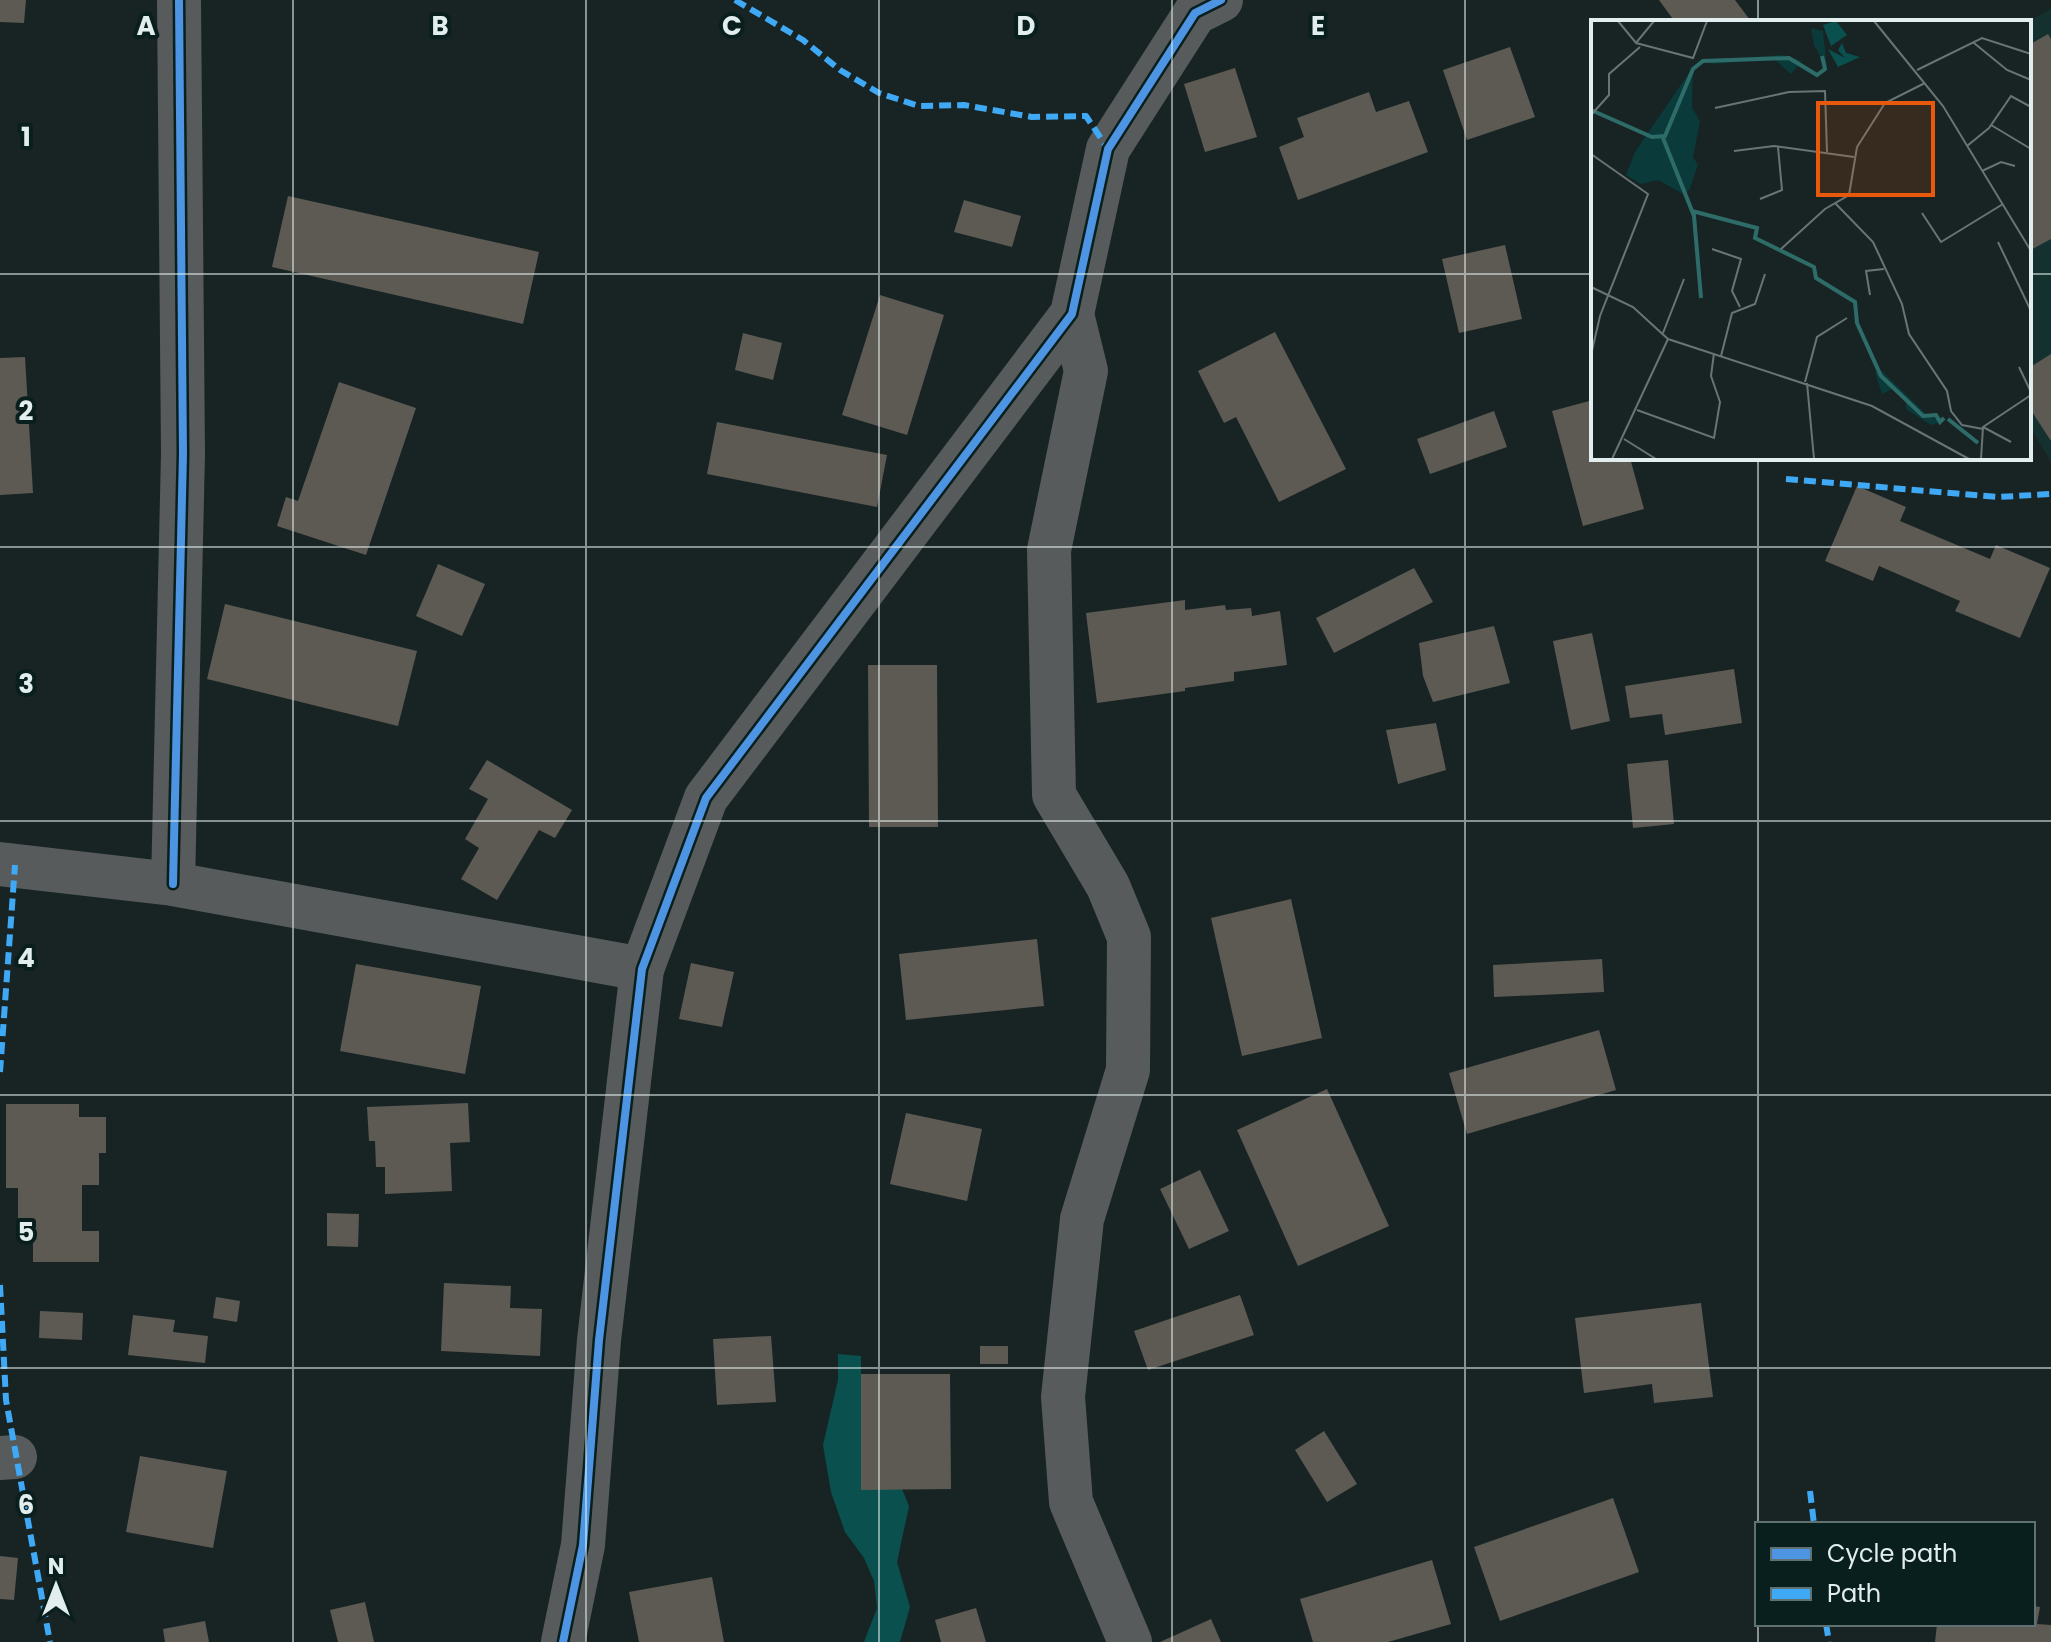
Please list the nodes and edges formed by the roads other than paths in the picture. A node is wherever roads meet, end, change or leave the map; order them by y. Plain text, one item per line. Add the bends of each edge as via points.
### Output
1 (179, 0) edge
2 (1221, 0) edge
3 (1072, 314) junction
4 (0, 864) edge
5 (173, 884) junction
6 (642, 969) junction
7 (563, 1642) edge
8 (1130, 1642) edge

1 - 5 street via 183,454
2 - 3 street via 1195,13 1108,149
3 - 6 street via 706,798
3 - 8 street via 1086,371 1049,550 1054,795 1108,886 1129,937 1129,966 1128,1070 1082,1219 1063,1397 1071,1502
4 - 5 street
5 - 6 street
6 - 7 street via 599,1340 583,1545

